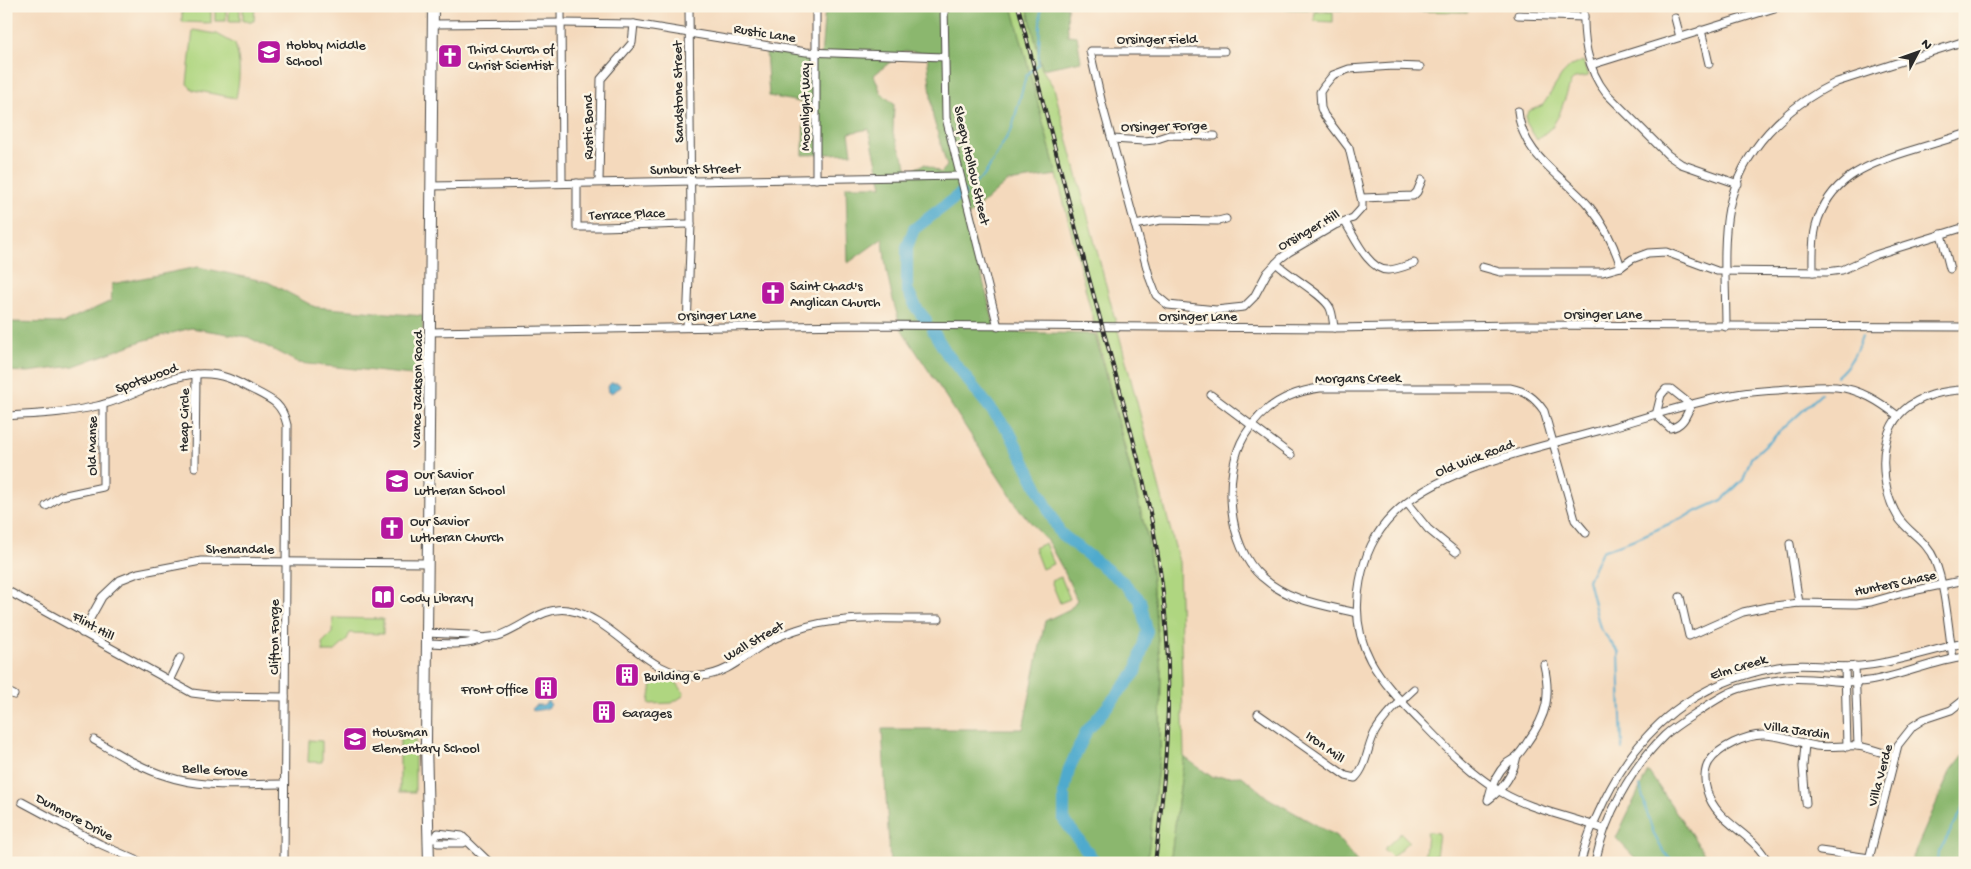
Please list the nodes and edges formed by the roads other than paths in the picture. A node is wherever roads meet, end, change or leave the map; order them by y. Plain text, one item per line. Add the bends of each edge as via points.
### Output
1 (433, 6) edge
2 (561, 6) edge
3 (689, 6) edge
4 (816, 6) edge
5 (944, 6) edge
6 (1584, 6) edge
7 (1780, 6) edge
8 (1764, 9) edge
9 (1518, 15) dead end
10 (1584, 17) junction
11 (1675, 18) dead end
12 (561, 23) junction
13 (434, 24) junction
14 (634, 24) junction
15 (1701, 30) junction
16 (689, 33) junction
17 (1680, 36) junction
18 (1965, 42) edge
19 (1090, 51) joint
20 (1224, 51) dead end
21 (816, 52) junction
22 (944, 57) junction
23 (1709, 64) dead end
24 (1590, 65) junction
25 (1420, 68) dead end
26 (1518, 111) dead end
27 (1965, 134) edge
28 (1215, 136) dead end
29 (1112, 138) junction
30 (960, 176) junction
31 (816, 179) junction
32 (1422, 180) dead end
33 (692, 181) junction
34 (599, 182) junction
35 (562, 183) junction
36 (577, 183) junction
37 (1738, 184) junction
38 (431, 186) junction
39 (1362, 198) junction
40 (1226, 219) dead end
41 (1345, 222) junction
42 (691, 224) junction
43 (1135, 225) junction
44 (1965, 227) edge
45 (1941, 234) junction
46 (1276, 262) junction
47 (1414, 264) dead end
48 (1482, 267) dead end
49 (1620, 267) junction
50 (1950, 269) dead end
51 (1726, 271) junction
52 (1813, 272) junction
53 (687, 327) junction
54 (998, 327) junction
55 (1726, 327) junction
56 (1965, 327) edge
57 (1334, 328) junction
58 (430, 332) junction
59 (196, 374) junction
60 (1965, 390) edge
61 (1211, 395) dead end
62 (103, 405) junction
63 (1691, 405) junction
64 (284, 412) joint
65 (1656, 415) junction
66 (6, 416) edge
67 (1898, 416) junction
68 (1252, 426) junction
69 (1554, 443) junction
70 (1291, 455) dead end
71 (195, 467) dead end
72 (1407, 503) junction
73 (46, 506) dead end
74 (1586, 533) dead end
75 (1790, 544) dead end
76 (1456, 552) dead end
77 (286, 561) junction
78 (428, 563) junction
79 (1965, 580) edge
80 (1941, 585) junction
81 (6, 590) edge
82 (1680, 597) dead end
83 (1799, 603) junction
84 (1357, 613) junction
85 (939, 620) dead end
86 (82, 633) junction
87 (427, 638) junction
88 (1965, 643) edge
89 (1951, 646) junction
90 (1965, 657) edge
91 (180, 658) dead end
92 (1953, 658) junction
93 (1544, 665) dead end
94 (1845, 666) junction
95 (1855, 666) junction
96 (1846, 680) junction
97 (169, 681) junction
98 (1856, 681) junction
99 (1414, 688) dead end
100 (6, 691) edge
101 (14, 695) dead end
102 (285, 697) junction
103 (1965, 698) edge
104 (1401, 701) junction
105 (1258, 714) dead end
106 (94, 740) dead end
107 (1805, 744) junction
108 (1847, 746) junction
109 (1858, 746) junction
110 (1517, 756) junction
111 (1895, 756) junction
112 (284, 784) junction
113 (1491, 786) junction
114 (1500, 791) junction
115 (22, 802) dead end
116 (1806, 803) dead end
117 (1593, 825) junction
118 (1603, 829) junction
119 (434, 840) junction
120 (467, 841) junction
121 (1820, 851) dead end
122 (1869, 860) edge
123 (143, 863) edge
124 (284, 863) edge
125 (429, 863) edge
126 (490, 863) edge
127 (1581, 863) edge
128 (1594, 863) edge
129 (1768, 863) edge

1 - 13 main road, Vance Jackson Road
2 - 12 street
3 - 16 street, Sandstone Street
4 - 21 street, Moonlight Way
5 - 22 street, Sleepy Hollow Street
6 - 10 street
7 - 8 street
8 - 15 street
9 - 10 street
10 - 24 street
11 - 17 street
12 - 13 street, Rustic Lane
12 - 14 street, Rustic Lane
12 - 35 street
13 - 38 main road, Vance Jackson Road
14 - 16 street, Rustic Lane
14 - 34 street, Rustic Bond via 632,44 601,79
15 - 17 street
15 - 23 street
16 - 21 street, Rustic Lane
16 - 33 street, Sandstone Street
17 - 24 street
18 - 37 street via 1854,75 1820,90 1773,126 1752,151
19 - 20 street, Orsinger Field
19 - 29 street, Orsinger Hill
21 - 22 street, Rustic Lane
21 - 31 street, Moonlight Way
22 - 30 street, Sleepy Hollow Street via 946,118
24 - 37 street via 1613,102 1668,155 1680,164
25 - 39 street via 1349,69 1333,75 1320,92 1324,114 1349,148
26 - 49 street via 1519,122 1534,152 1589,206 1606,231
27 - 52 street via 1871,164 1847,177 1818,218
28 - 29 street, Orsinger Forge via 1178,135 1144,141
29 - 43 street, Orsinger Hill
30 - 31 street, Sunburst Street
30 - 54 street, Sleepy Hollow Street
31 - 33 street, Sunburst Street
32 - 39 street via 1413,196
33 - 34 street, Sunburst Street
33 - 42 street, Sandstone Street
34 - 36 street, Sunburst Street
35 - 36 street, Sunburst Street
35 - 38 street, Sunburst Street
36 - 42 street, Terrace Place via 577,227
37 - 51 street via 1729,209
38 - 58 main road, Vance Jackson Road
39 - 41 street, Orsinger Hill via 1360,212
40 - 43 street via 1154,220
41 - 46 street, Orsinger Hill via 1288,252
41 - 47 street via 1367,258 1378,268 1389,270
42 - 53 street, Sandstone Street
43 - 46 street, Orsinger Hill via 1156,295 1168,305 1216,310 1240,308 1254,297
44 - 45 street
45 - 50 street
45 - 52 street via 1875,255 1842,270
46 - 57 street via 1325,301 1331,311
48 - 49 street via 1500,272 1562,273 1603,272
49 - 51 street via 1648,253 1666,252 1705,268
51 - 52 street
51 - 55 street
53 - 54 street, Orsinger Lane
53 - 58 street, Orsinger Lane
54 - 57 street, Orsinger Lane
55 - 56 street, Orsinger Lane
55 - 57 street, Orsinger Lane via 1516,325
58 - 78 main road, Vance Jackson Road
59 - 62 street, Spotswood via 172,378
59 - 64 street, Spotswood via 229,378 270,399
59 - 71 street, Heap Circle
60 - 67 street via 1935,394 1913,403
61 - 68 street
62 - 66 street, Spotswood
62 - 73 street, Old Manse via 103,487 61,496
63 - 65 street, Old Wick Road
63 - 65 street via 1684,420 1676,427 1670,428
63 - 65 street via 1671,389 1666,390 1661,395
63 - 67 street, Old Wick Road via 1734,394 1835,387 1866,395
64 - 77 street, Clifton Forge via 287,425
65 - 69 street, Old Wick Road
67 - 80 street via 1888,435 1884,455 1888,492 1899,518 1931,553
68 - 69 street, Morgans Creek via 1279,401 1311,389 1510,388 1524,392 1538,403 1548,421
68 - 70 street
68 - 84 street, Morgans Creek via 1240,444 1232,484 1234,527 1244,554 1262,578 1285,592 1304,601
69 - 72 street, Old Wick Road via 1498,459 1446,479
69 - 74 street, Morgans Creek via 1575,520
72 - 76 street via 1428,529
72 - 84 street, Old Wick Road via 1394,513 1372,542 1363,566
75 - 83 street
77 - 78 street, Shenandale
77 - 86 street, Shenandale via 201,561 132,575 106,592
77 - 102 street, Clifton Forge
78 - 87 main road, Vance Jackson Road
79 - 80 street, Hunters Chase
80 - 83 street, Hunters Chase via 1856,604
80 - 89 street
81 - 86 street, Flint Hill
82 - 83 street, Hunters Chase via 1689,636 1743,612
84 - 104 street, Old Wick Road via 1369,658 1384,684
85 - 87 street, Wall Street via 845,620 816,624 779,636 727,669 698,676 663,668 595,621 566,610 545,613 506,633 475,642
86 - 97 street, Flint Hill
87 - 119 main road, Vance Jackson Road via 426,742
88 - 89 street, Elm Creek
89 - 92 street
89 - 95 street, Elm Creek
90 - 92 street, Elm Creek
91 - 97 street
92 - 98 street, Elm Creek via 1869,681
93 - 110 street via 1548,696 1545,710
94 - 95 street, Elm Creek
94 - 96 street
94 - 117 street, Elm Creek via 1779,666 1732,678 1695,696 1671,713 1643,740 1609,792
95 - 98 street
96 - 98 street, Elm Creek
96 - 108 street
96 - 118 street, Elm Creek via 1785,679 1739,688 1716,699 1677,725 1653,748 1626,786
97 - 102 street, Flint Hill via 192,693 205,695
98 - 109 street
99 - 104 street
100 - 101 street
102 - 112 street, Clifton Forge
103 - 111 street, Villa Verde via 1951,710 1913,726
104 - 105 street, Iron Mill via 1379,726 1370,742 1361,772 1355,778 1346,776
104 - 113 street, Old Wick Road via 1457,759
106 - 112 street, Belle Grove via 150,771 180,781
107 - 108 street, Villa Jardin
107 - 116 street
107 - 129 street, Villa Jardin via 1773,736 1750,737 1718,753 1707,766 1705,780 1714,808 1761,849
108 - 109 street, Villa Jardin
109 - 111 street, Villa Jardin
110 - 113 street via 1506,764
110 - 114 street via 1515,768
111 - 122 street, Villa Verde
112 - 124 street, Clifton Forge
113 - 114 street, Old Wick Road
113 - 114 street, Old Wick Road via 1488,800
114 - 117 street, Old Wick Road via 1528,804
115 - 123 street, Dunmore Drive
117 - 118 street, Old Wick Road
117 - 127 street, Elm Creek
118 - 128 street, Elm Creek
119 - 120 street via 438,834 447,834 462,836
119 - 120 street via 440,848
119 - 125 main road, Vance Jackson Road
120 - 126 street
121 - 122 street

